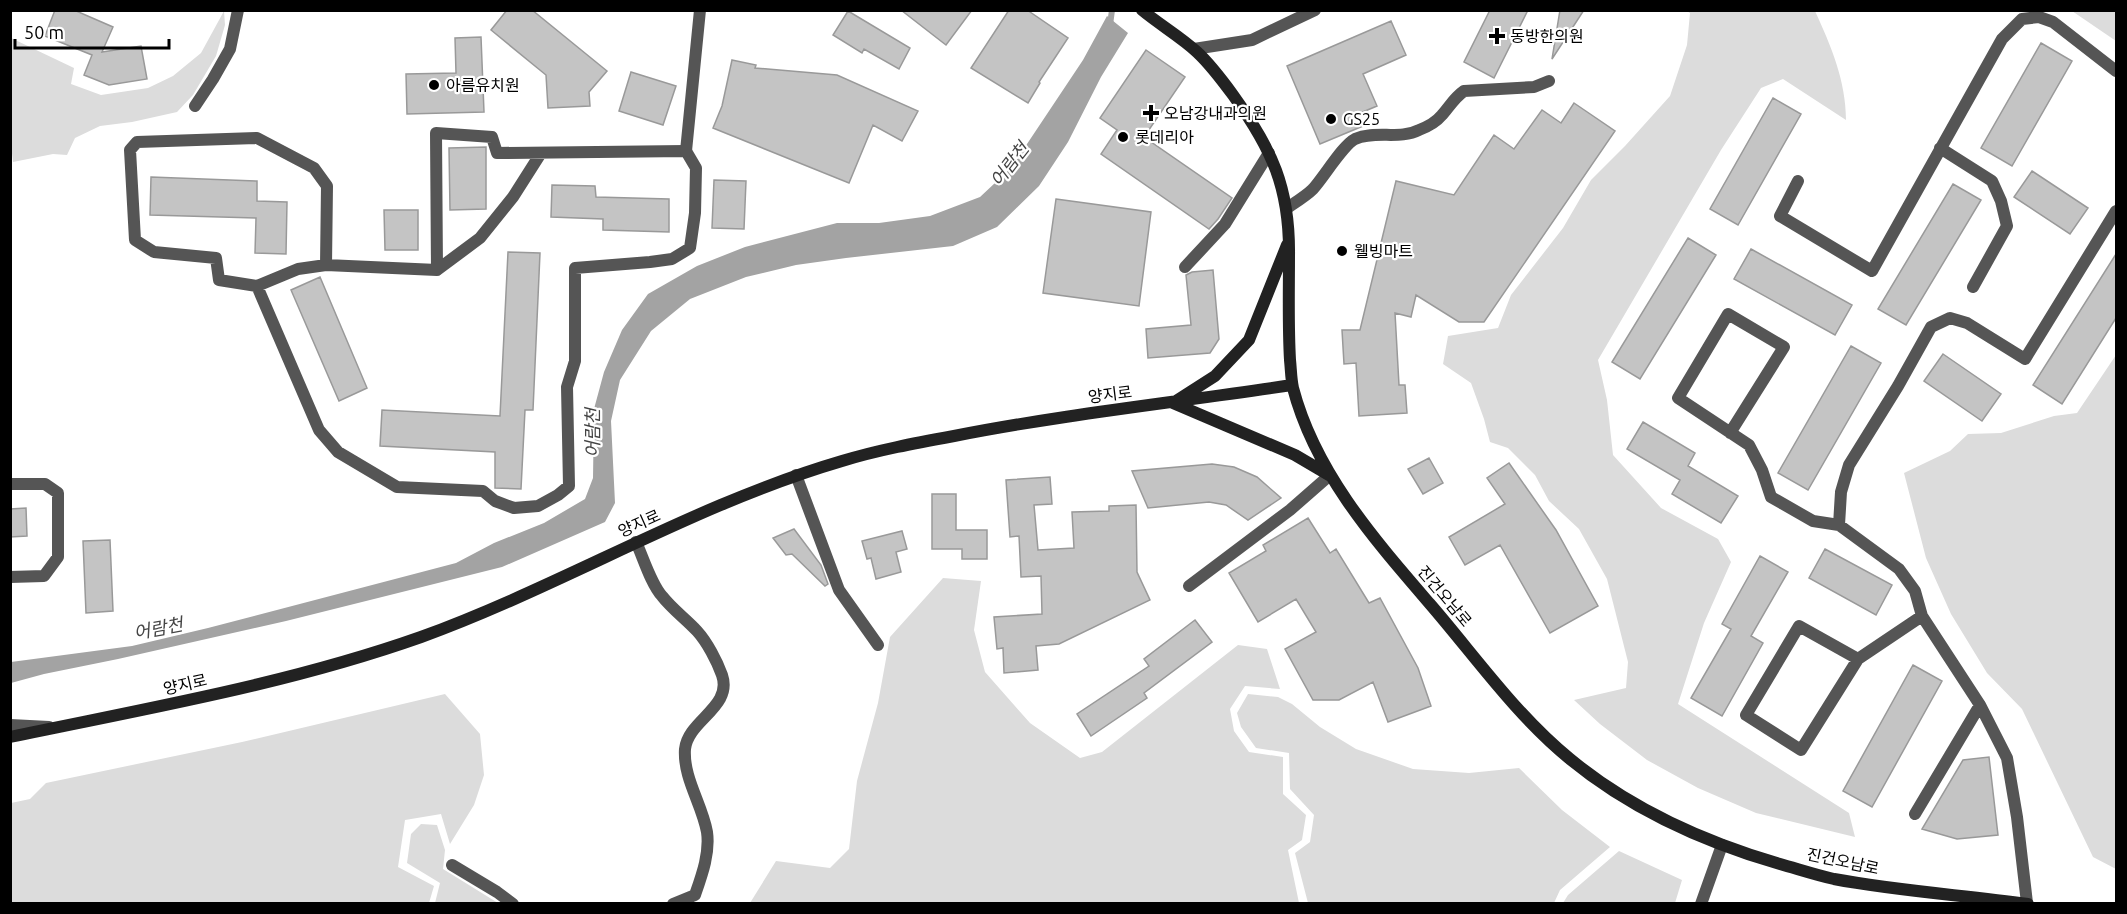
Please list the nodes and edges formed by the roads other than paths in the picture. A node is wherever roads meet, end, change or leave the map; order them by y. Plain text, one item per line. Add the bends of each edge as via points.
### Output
1 (238, 10) edge
2 (699, 10) edge
3 (1142, 10) edge
4 (1315, 10) edge
5 (1194, 49) junction
6 (2116, 71) edge
7 (1549, 81) dead end
8 (195, 106) dead end
9 (1940, 148) junction
10 (686, 151) junction
11 (541, 153) junction
12 (1269, 153) junction
13 (1798, 182) dead end
14 (1287, 208) junction
15 (2116, 211) edge
16 (1289, 238) junction
17 (326, 265) junction
18 (1185, 267) dead end
19 (436, 270) junction
20 (257, 286) junction
21 (1973, 286) dead end
22 (1292, 385) junction
23 (1172, 403) junction
24 (1730, 433) dead end
25 (1330, 475) junction
26 (796, 476) junction
27 (10, 484) edge
28 (1839, 525) junction
29 (636, 542) junction
30 (10, 578) edge
31 (1189, 586) dead end
32 (1922, 616) junction
33 (878, 645) dead end
34 (1857, 659) junction
35 (1980, 705) junction
36 (10, 725) edge
37 (56, 728) junction
38 (10, 737) edge
39 (1915, 814) dead end
40 (1722, 845) junction
41 (452, 865) dead end
42 (513, 903) edge
43 (673, 903) edge
44 (1701, 903) edge
45 (2027, 903) edge

1 - 8 street via 230,49
2 - 10 street
3 - 5 street, 진건오남로
4 - 5 street via 1252,40
5 - 12 street, 진건오남로 via 1212,66 1259,131
6 - 9 street via 2053,22 2039,17 2022,19 2002,39
7 - 14 street via 1534,87 1464,91 1441,117 1418,131 1355,140 1311,190
9 - 13 street via 1872,272 1780,216
9 - 21 street via 1992,181 2007,226
10 - 11 street
10 - 20 street via 696,168 690,248 672,259 575,268 575,361 567,387 569,486 538,506 514,508 483,491 397,488 338,452 319,430
11 - 19 street via 480,238
11 - 19 street via 497,153 492,137 436,133
12 - 14 street, 진건오남로
12 - 18 street via 1225,224
14 - 16 street, 진건오남로
15 - 28 street via 2025,359 1967,323 1950,318 1931,327 1849,465 1841,492
16 - 22 street, 진건오남로
16 - 23 street via 1249,340 1215,376
17 - 19 street
17 - 20 street via 298,269
17 - 20 street via 327,186 314,168 256,138 137,142 130,150 135,240 154,252 216,258 219,280
22 - 23 street, 양지로
22 - 25 street, 진건오남로
23 - 25 street via 1295,455
23 - 26 street, 양지로 via 1006,426 845,460
24 - 28 street via 1784,347 1728,315 1678,398 1749,446 1771,497 1813,521
25 - 31 street
25 - 40 street, 진건오남로 via 1367,528 1529,721 1611,790 1656,816
26 - 29 street, 양지로
26 - 33 street via 838,590
27 - 30 street via 45,484 57,493 58,557 44,576
28 - 32 street via 1899,569 1915,591
29 - 37 street, 양지로 via 507,603 324,668
29 - 43 street via 660,594 699,633 723,676 724,693 693,730 685,746 685,765 707,833 702,874 695,895
32 - 34 street
32 - 35 street
34 - 34 street via 1800,750 1746,715 1799,626
35 - 39 street
35 - 45 street via 2007,758
36 - 37 street
37 - 38 street, 양지로
40 - 44 street
40 - 45 street, 진건오남로 via 1832,879
41 - 42 street

